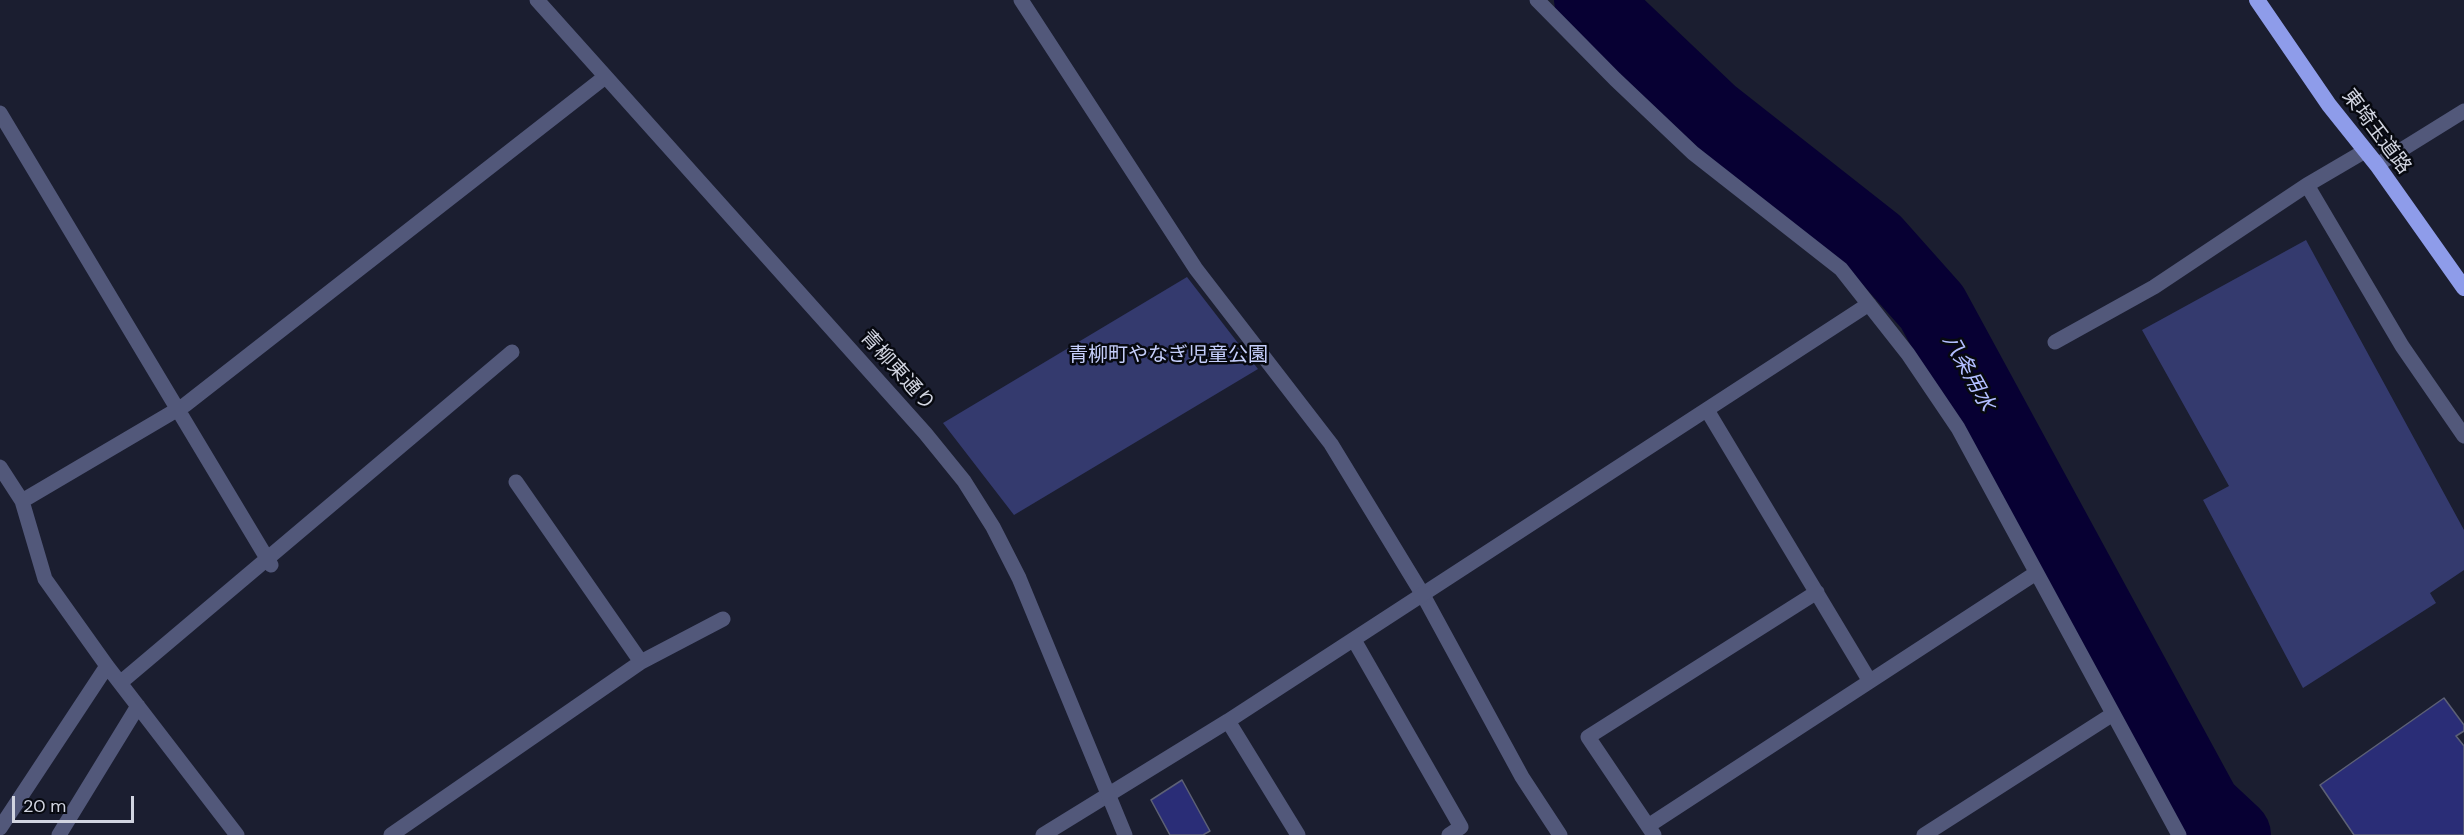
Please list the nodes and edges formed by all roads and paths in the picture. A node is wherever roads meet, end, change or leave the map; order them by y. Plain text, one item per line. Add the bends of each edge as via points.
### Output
1 (537, 0) edge
2 (1021, 0) edge
3 (1537, 0) edge
4 (2257, 0) edge
5 (605, 77) junction
6 (2464, 111) edge
7 (0, 113) edge
8 (2365, 151) junction
9 (2377, 165) junction
10 (2307, 184) junction
11 (2464, 288) edge
12 (1869, 304) junction
13 (2055, 342) dead end
14 (512, 352) dead end
15 (1707, 410) junction
16 (177, 411) junction
17 (2464, 436) edge
18 (0, 467) edge
19 (516, 482) dead end
20 (22, 501) junction
21 (270, 561) junction
22 (2036, 573) junction
23 (1817, 592) junction
24 (1423, 595) junction
25 (723, 620) dead end
26 (1354, 640) junction
27 (641, 662) junction
28 (106, 666) junction
29 (1869, 680) junction
30 (120, 683) junction
31 (138, 706) junction
32 (2114, 714) junction
33 (1228, 721) junction
34 (1109, 796) junction
35 (0, 828) edge
36 (1651, 830) edge
37 (59, 835) edge
38 (237, 835) edge
39 (391, 835) edge
40 (1043, 835) edge
41 (1125, 835) edge
42 (1298, 835) edge
43 (1449, 835) edge
44 (1560, 835) edge
45 (1924, 835) edge
46 (2179, 835) edge

1 - 5 street, 青柳東通り
2 - 24 street via 1196,269 1331,444
3 - 12 street via 1693,153 1833,263
4 - 8 highway, 東埼玉道路
5 - 16 street
5 - 34 street, 青柳東通り via 964,481 1019,578
6 - 9 street
7 - 16 street
8 - 9 highway, 東埼玉道路
8 - 10 street
9 - 11 highway, 東埼玉道路
10 - 13 street via 2154,287
10 - 17 street via 2402,346
12 - 15 street
12 - 22 street via 1958,428
14 - 21 street
15 - 23 street
15 - 24 street
16 - 20 street
16 - 21 street
18 - 20 street
19 - 27 street
20 - 28 street via 45,579
21 - 30 street
22 - 29 street
22 - 32 street
23 - 29 street
23 - 36 street via 1588,737
24 - 26 street
24 - 44 street via 1522,777
25 - 27 street
26 - 33 street
26 - 43 street via 1461,827
27 - 39 street
28 - 30 street
28 - 35 street
29 - 36 street
30 - 31 street
31 - 37 street
31 - 38 street
32 - 45 street
32 - 46 street
33 - 34 street
33 - 42 street
34 - 40 street
34 - 41 street, 青柳東通り

